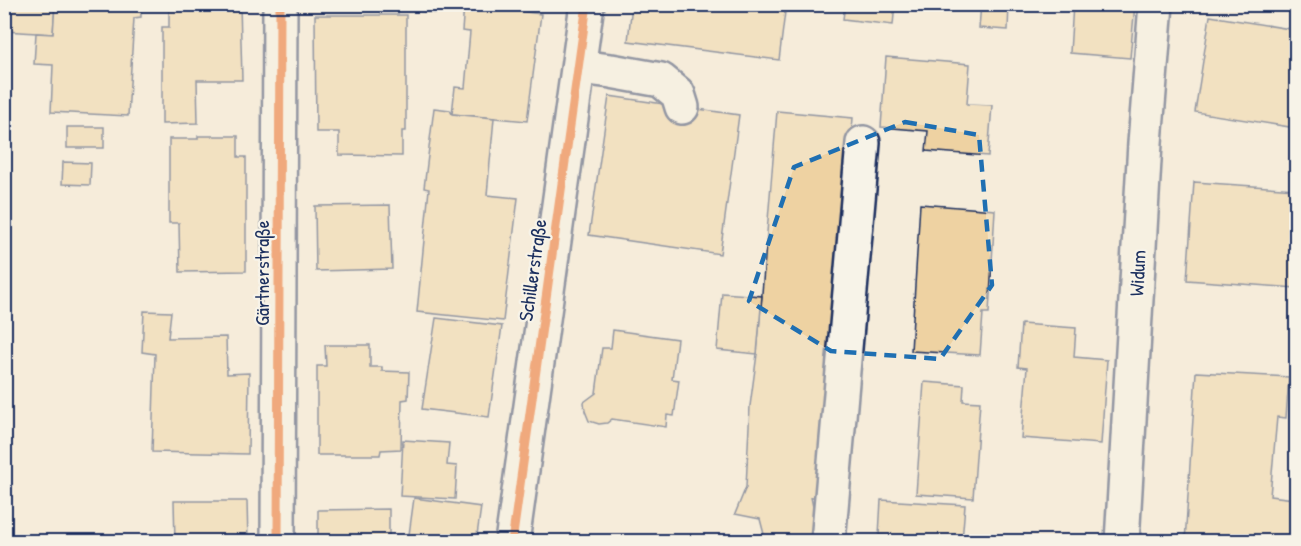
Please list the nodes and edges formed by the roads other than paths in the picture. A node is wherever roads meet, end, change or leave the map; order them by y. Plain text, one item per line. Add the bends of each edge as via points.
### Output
1 (280, 4) edge
2 (588, 4) edge
3 (1156, 4) edge
4 (579, 67) junction
5 (682, 107) dead end
6 (863, 143) dead end
7 (868, 324) dead end
8 (278, 542) edge
9 (512, 542) edge
10 (828, 542) edge
11 (849, 542) edge
12 (1122, 542) edge

1 - 8 street, Gärtnerstraße
2 - 4 street, Schillerstraße
3 - 12 street, Widum
4 - 5 street via 661,80 678,94
4 - 9 street, Schillerstraße
6 - 10 street
7 - 11 street

